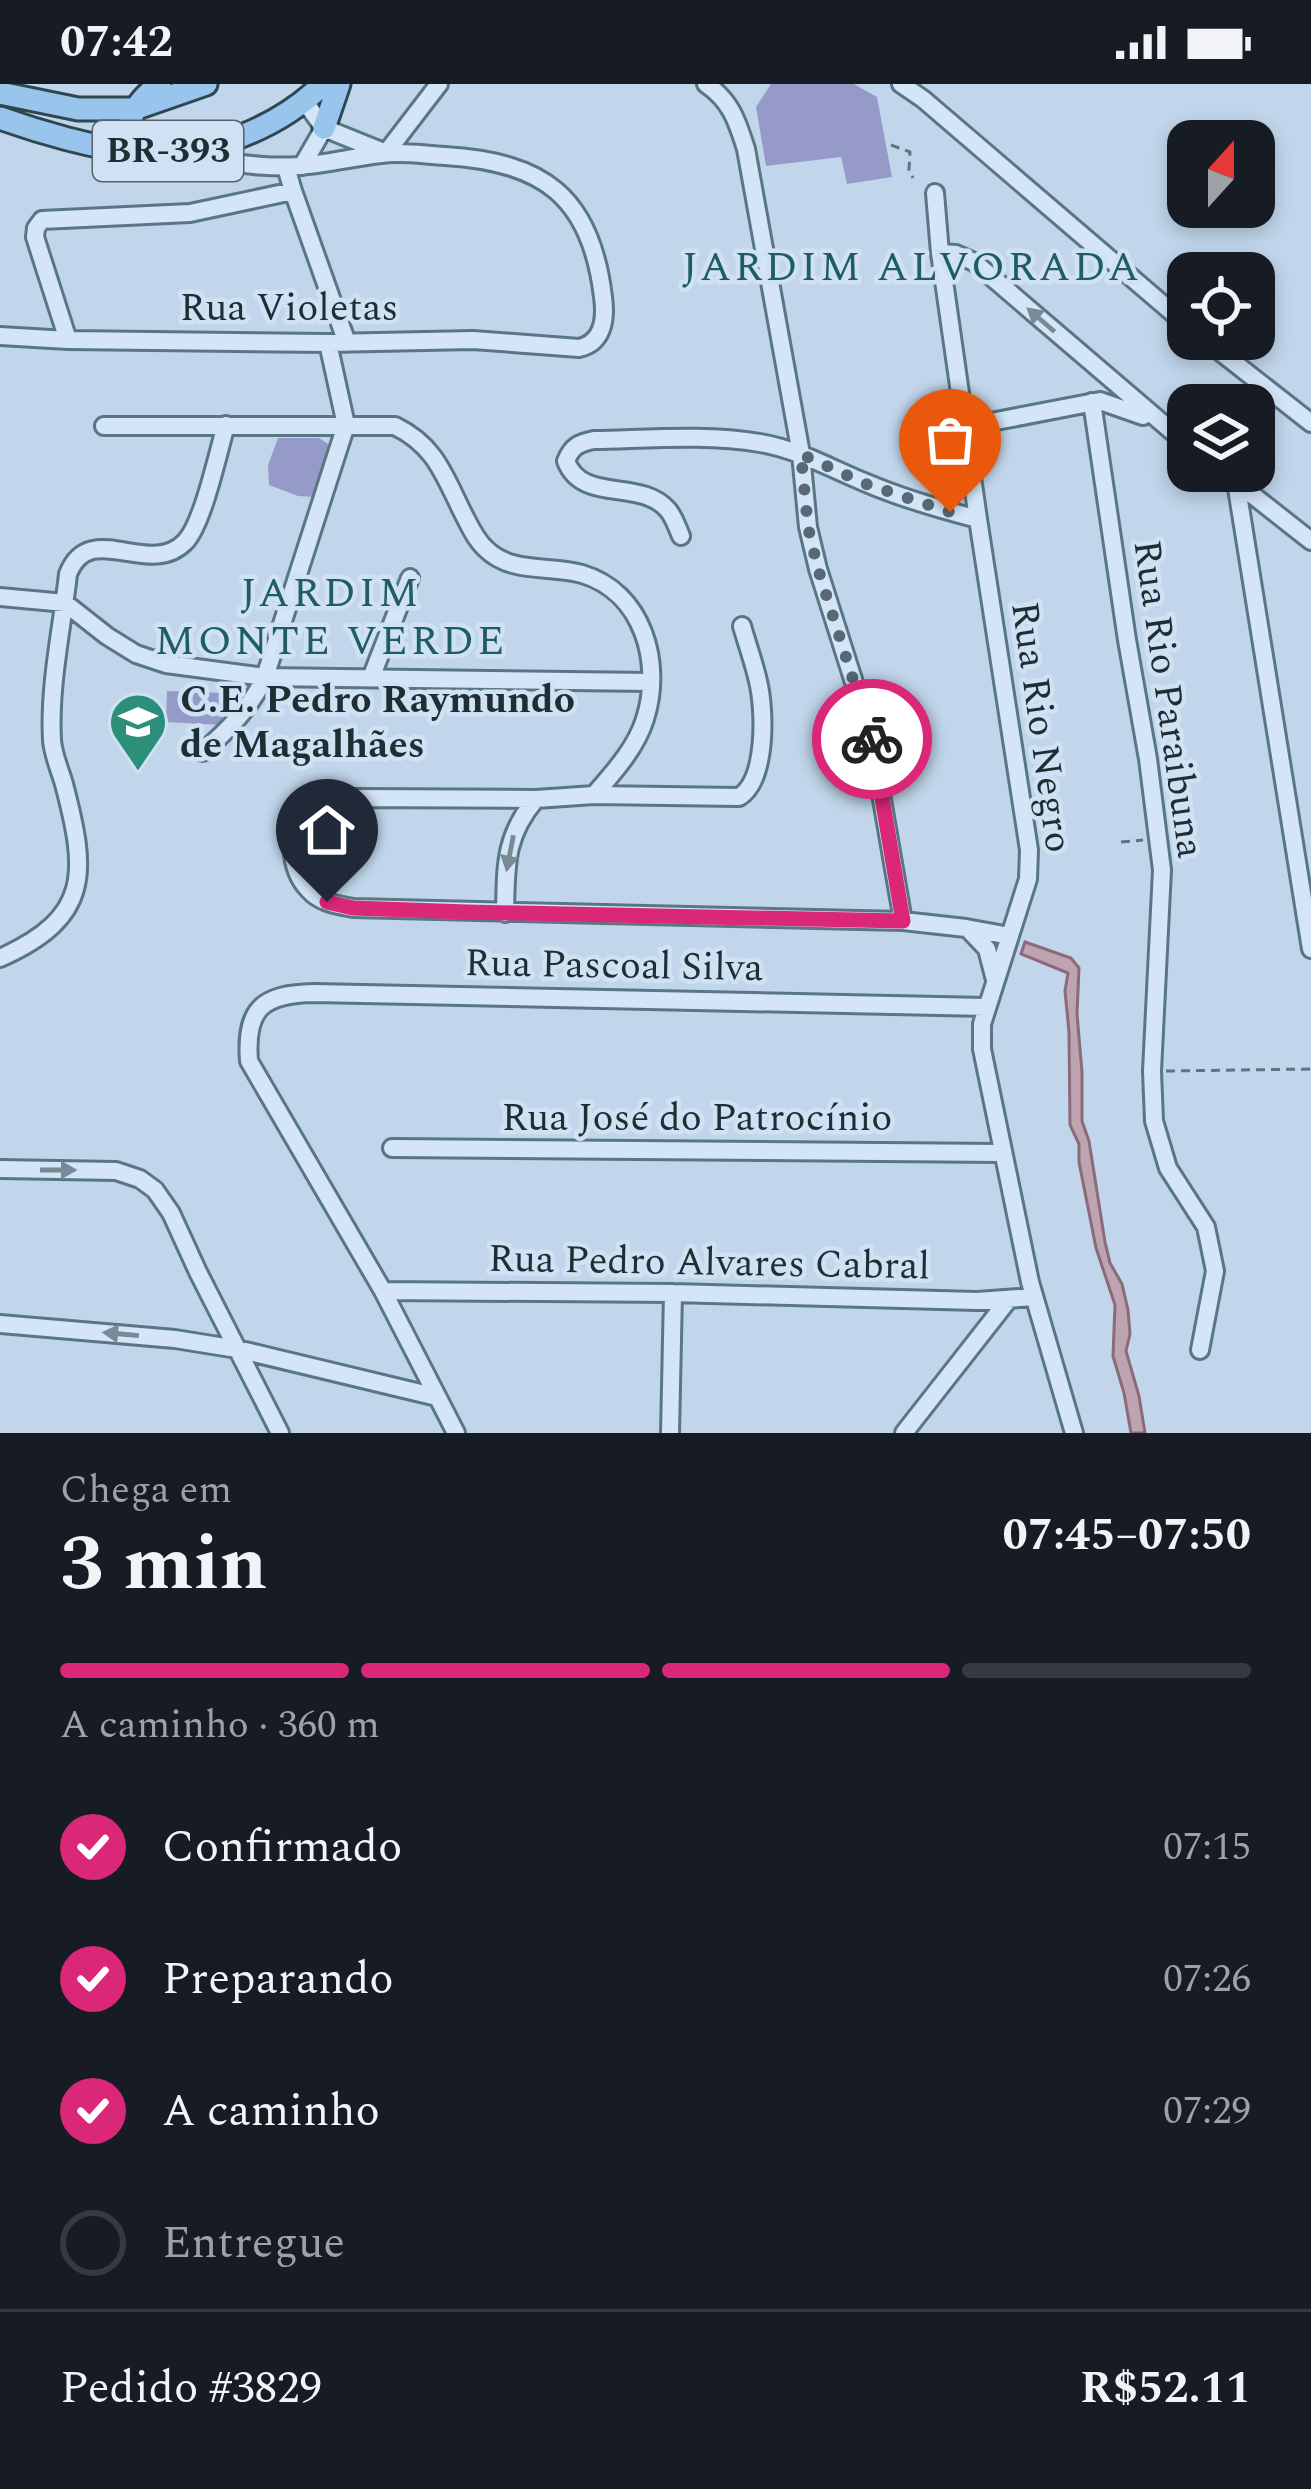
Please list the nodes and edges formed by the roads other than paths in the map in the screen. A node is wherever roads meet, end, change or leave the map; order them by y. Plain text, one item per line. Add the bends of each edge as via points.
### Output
1 (160, 84) edge
2 (206, 84) edge
3 (323, 84) edge
4 (339, 84) edge
5 (439, 84) edge
6 (706, 84) edge
7 (901, 84) edge
8 (0, 93) edge
9 (300, 93) edge
10 (134, 110) junction
11 (0, 118) edge
12 (324, 128) junction
13 (138, 153) junction
14 (386, 153) junction
15 (294, 166) junction
16 (292, 191) junction
17 (934, 193) dead end
18 (940, 253) junction
19 (1167, 308) edge
20 (0, 336) edge
21 (68, 340) junction
22 (338, 343) junction
23 (1231, 360) edge
24 (1096, 366) junction
25 (1096, 401) junction
26 (1311, 423) edge
27 (1160, 424) junction
28 (226, 425) junction
29 (346, 425) junction
30 (104, 426) dead end
31 (965, 427) junction
32 (1167, 429) edge
33 (801, 454) junction
34 (1232, 492) edge
35 (1249, 492) edge
36 (978, 520) junction
37 (681, 536) dead end
38 (1311, 541) edge
39 (410, 578) dead end
40 (0, 597) edge
41 (64, 603) junction
42 (742, 626) dead end
43 (265, 677) junction
44 (371, 678) junction
45 (651, 682) junction
46 (203, 752) dead end
47 (594, 794) junction
48 (536, 799) junction
49 (505, 913) junction
50 (903, 921) junction
51 (966, 928) junction
52 (1010, 936) junction
53 (1311, 949) edge
54 (0, 958) edge
55 (995, 981) junction
56 (986, 1007) junction
57 (392, 1148) dead end
58 (1002, 1153) junction
59 (0, 1169) edge
60 (383, 1291) junction
61 (673, 1293) junction
62 (1034, 1297) junction
63 (1009, 1299) junction
64 (0, 1324) edge
65 (237, 1349) junction
66 (1200, 1351) dead end
67 (437, 1397) junction
68 (280, 1433) edge
69 (456, 1433) edge
70 (670, 1433) edge
71 (904, 1433) edge
72 (1074, 1433) edge

1 - 10 main road
2 - 10 main road, BR-393
3 - 9 main road, BR-393
4 - 12 main road
5 - 14 street
6 - 33 street via 735,113 746,149
7 - 19 street
8 - 10 main road, BR-393 via 78,109
9 - 12 street
9 - 13 main road, BR-393 via 265,125 229,141
10 - 13 main road via 129,134
11 - 13 main road, BR-393
12 - 14 street
12 - 15 street
13 - 15 street
14 - 15 street
14 - 22 street, Rua Violetas via 481,158 555,189 583,220 599,265 600,333 578,348
15 - 16 street
16 - 21 street via 190,213 42,220 37,246
16 - 22 street
17 - 18 street, Rua Rio Negro
24 -> 18 street via 974,262
18 - 31 street, Rua Rio Negro
20 - 21 street, Rua Violetas
21 - 22 street, Rua Violetas
22 - 29 street
23 - 26 street
24 - 25 street, Rua Rio Paraibuna via 1106,387
24 - 27 street
25 - 27 street
25 - 31 street
25 - 66 street, Rua Rio Paraibuna via 1162,871 1154,1121 1168,1168 1206,1227 1215,1271
27 - 32 street
28 - 29 street
28 - 30 street
28 - 41 street via 186,541 150,555 84,551 68,574
29 - 43 street
29 - 45 street via 395,425 417,436 481,546 498,560 610,586 646,634
31 - 36 street, Rua Rio Negro
33 - 36 street
33 - 37 street via 712,438 580,443 570,450 571,474 660,502
33 - 50 street via 808,527 871,736
34 - 53 street
35 - 38 street
36 - 52 street, Rua Rio Negro via 1030,850
39 - 44 street
40 - 41 street
41 - 43 street via 136,654
41 - 54 street via 52,748 76,831 76,893 45,932
42 - 47 street via 762,709 749,791
43 - 44 street
43 - 46 street via 254,700
44 - 45 street
45 - 47 street via 645,719
47 - 48 street
48 -> 49 street via 511,840
48 - 49 street via 342,799 309,812 296,829 297,872 327,902
49 - 50 street
50 - 51 street
51 - 52 street
51 - 55 street via 987,950
52 - 55 street, Rua Rio Negro
55 - 56 street, Rua Rio Negro
56 - 58 street, Rua Rio Negro via 982,1048
56 - 60 street, Rua Pascoal Silva via 300,993 263,1003 251,1020 249,1061
57 - 58 street, Rua José do Patrocínio
58 - 62 street, Rua Rio Negro
59 -> 65 street via 116,1171 155,1190
60 - 61 street, Rua Pedro Alvares Cabral
60 - 67 street
61 - 63 street, Rua Pedro Alvares Cabral
61 - 70 street
62 - 63 street, Rua Pedro Alvares Cabral
62 - 72 street, Rua Rio Negro
63 - 71 street
65 -> 64 street
65 - 67 street
65 - 68 street
67 - 69 street

